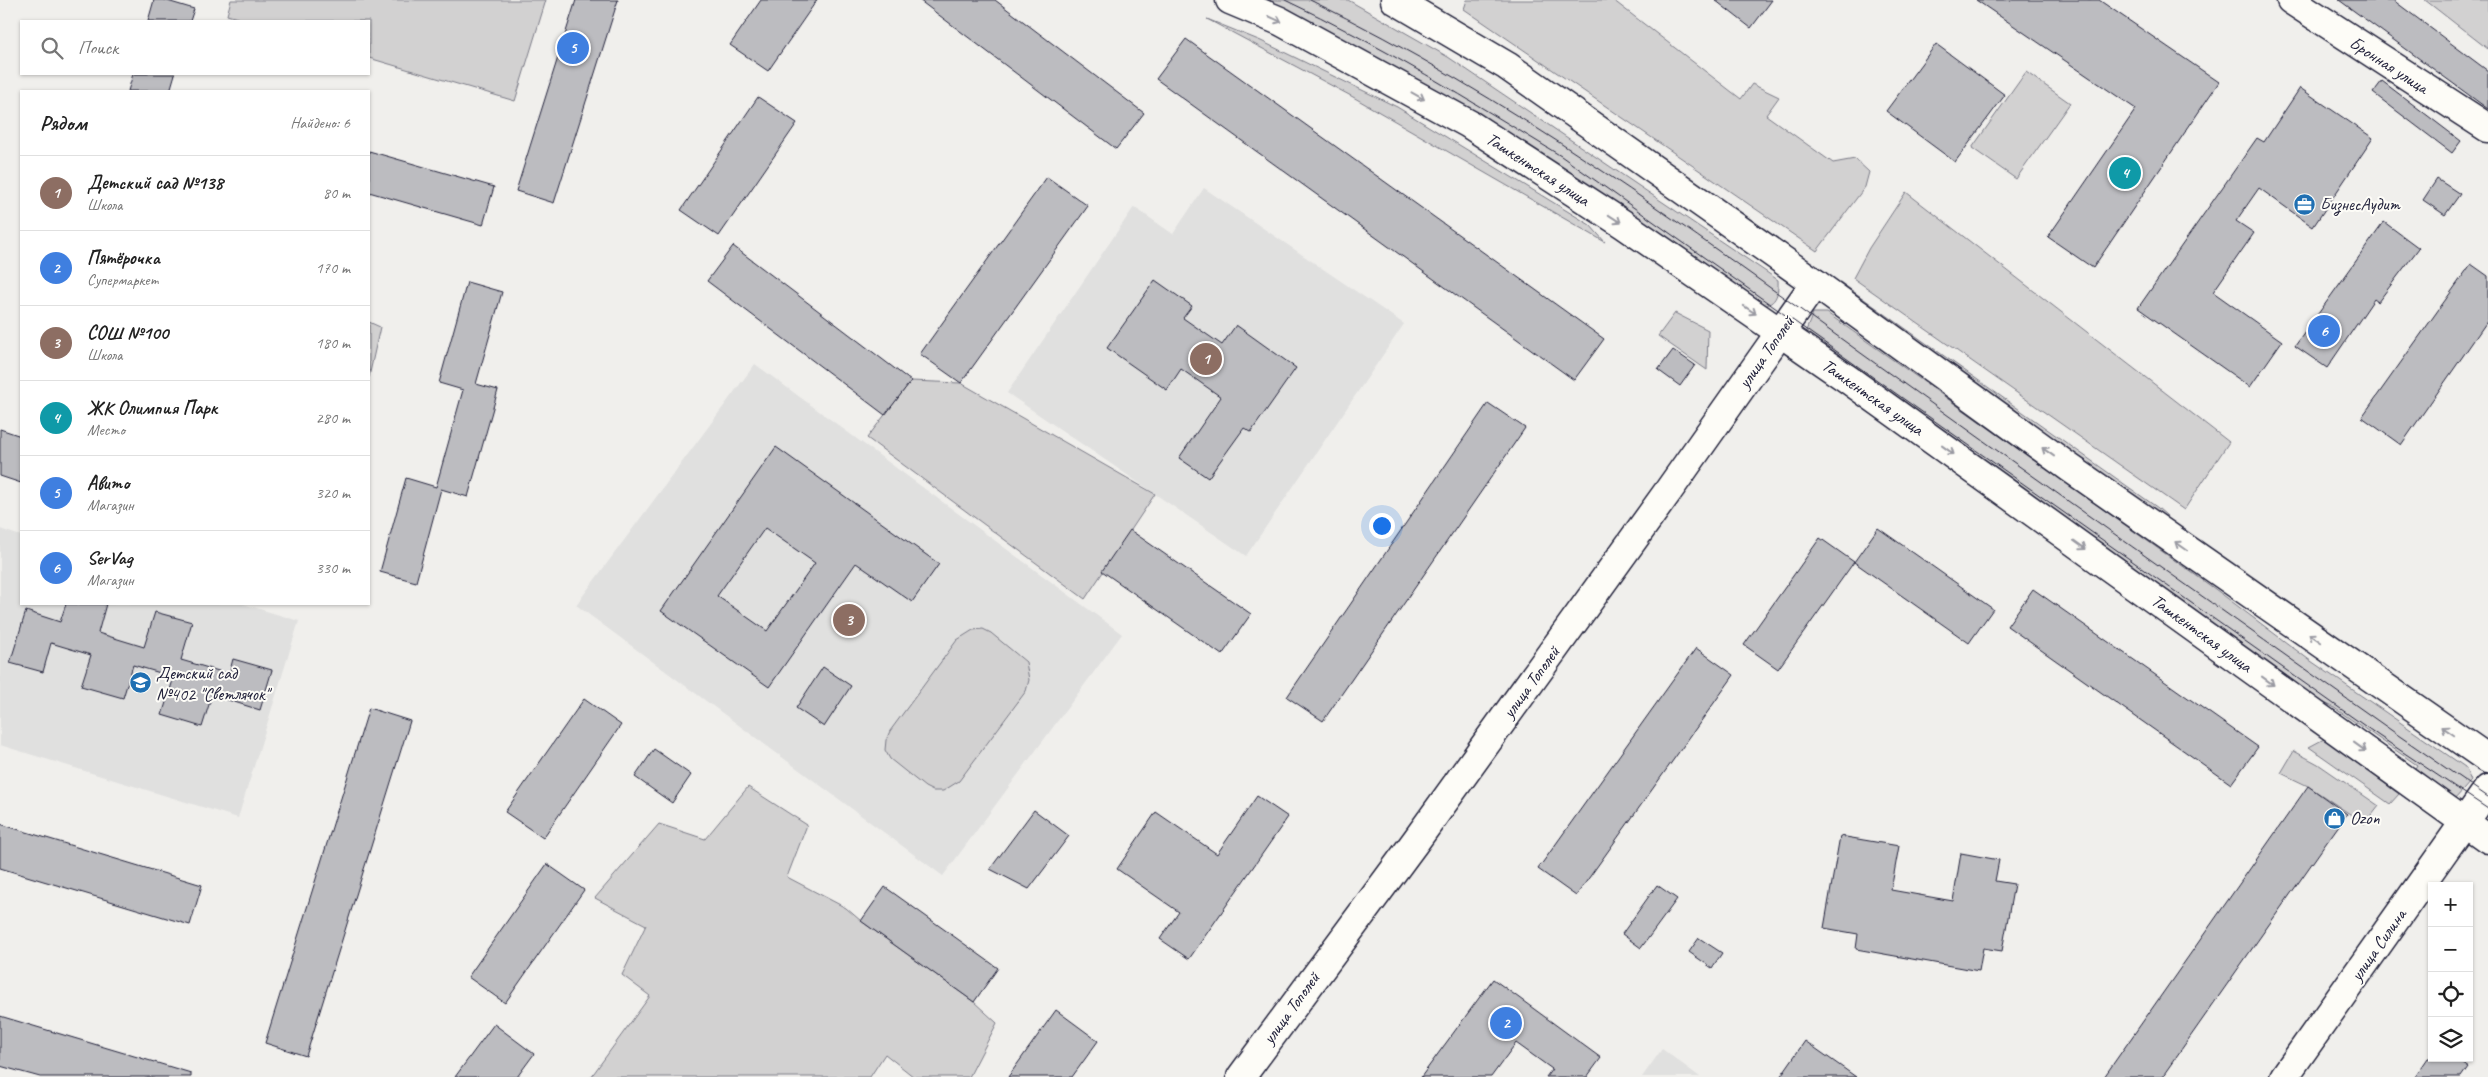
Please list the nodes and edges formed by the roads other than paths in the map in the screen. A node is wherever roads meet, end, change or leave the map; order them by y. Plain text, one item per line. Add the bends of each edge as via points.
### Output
1 (1230, 0) edge
2 (1395, 0) edge
3 (2291, 0) edge
4 (2488, 128) edge
5 (1815, 283) junction
6 (1780, 331) junction
7 (2488, 759) edge
8 (2488, 789) edge
9 (2466, 823) junction
10 (2488, 839) edge
11 (1241, 1077) edge
12 (2284, 1077) edge

1 -> 6 main road, Ташкентская улица via 1280,21 1469,124
2 - 5 main road via 1507,66
3 - 4 main road, Бронная улица
5 - 6 main road, улица Тополей
7 -> 5 main road via 2070,468
6 -> 9 main road, Ташкентская улица
6 - 11 main road, улица Тополей via 1669,490
8 - 9 main road, улица Силина
9 - 10 main road, Ташкентская улица
9 - 12 main road, улица Силина

